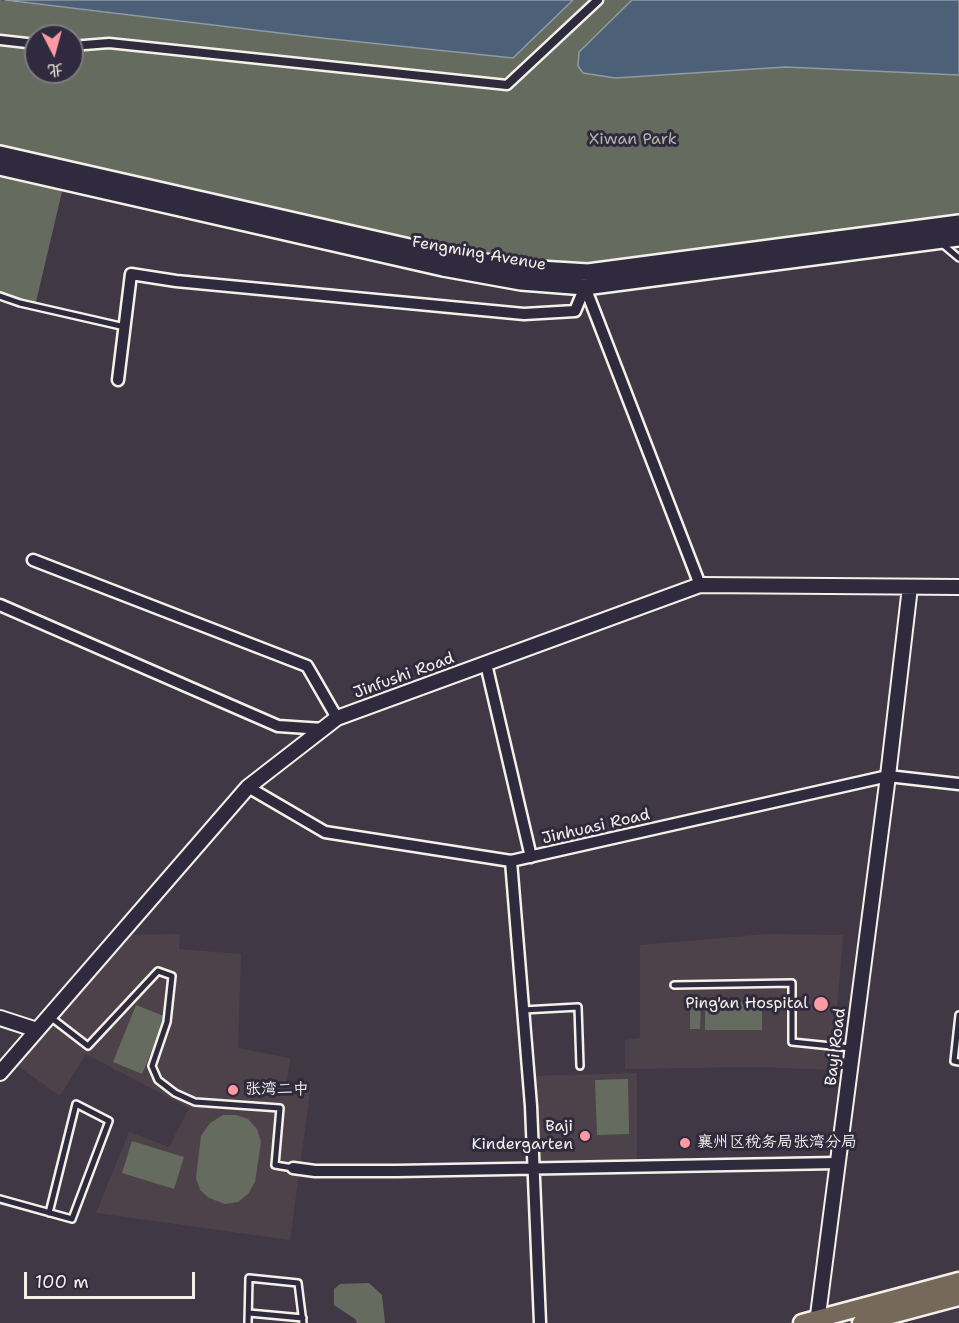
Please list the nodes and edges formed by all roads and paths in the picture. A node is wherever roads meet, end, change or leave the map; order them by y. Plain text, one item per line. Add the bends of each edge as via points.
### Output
1 (598, 0) edge
2 (0, 40) edge
3 (24, 43) edge
4 (84, 45) edge
5 (0, 154) edge
6 (0, 167) edge
7 (959, 223) edge
8 (959, 238) edge
9 (937, 241) junction
10 (959, 258) edge
11 (585, 287) junction
12 (0, 296) edge
13 (125, 327) junction
14 (118, 380) dead end
15 (33, 560) dead end
16 (700, 585) junction
17 (910, 587) junction
18 (959, 587) edge
19 (0, 605) edge
20 (486, 664) junction
21 (337, 718) junction
22 (323, 729) junction
23 (888, 776) junction
24 (959, 784) edge
25 (248, 787) junction
26 (531, 857) junction
27 (511, 861) junction
28 (674, 985) dead end
29 (523, 1010) junction
30 (959, 1015) edge
31 (49, 1016) junction
32 (0, 1018) edge
33 (37, 1030) junction
34 (852, 1048) junction
35 (959, 1062) edge
36 (580, 1066) dead end
37 (0, 1073) edge
38 (837, 1163) junction
39 (534, 1167) junction
40 (293, 1168) joint
41 (0, 1199) edge
42 (49, 1213) junction
43 (959, 1281) edge
44 (959, 1297) edge
45 (249, 1313) junction
46 (303, 1320) edge
47 (812, 1322) edge
48 (248, 1323) edge
49 (540, 1323) edge
50 (861, 1323) edge

1 - 4 street via 507,85 109,43
2 - 3 street
5 - 7 main road, Fengming Avenue via 449,256 523,268 588,272
6 - 11 main road, Fengming Avenue via 443,268 521,282
8 - 9 main road, Fengming Avenue
9 - 10 lane
9 - 11 main road, Fengming Avenue
11 - 13 street via 575,311 524,314 131,274
11 - 16 street
12 - 13 lane
13 - 14 street
15 - 21 street via 307,666
16 - 17 street, Jinfushi Road
16 - 20 street, Jinfushi Road
17 - 18 street, Jinfushi Road
17 - 23 street, Bayi Road
19 - 22 street via 278,726
20 - 21 street, Jinfushi Road
20 - 26 street
21 - 22 street, Jinfushi Road
22 - 25 street, Jinfushi Road
23 - 24 street, Jinhuasi Road
23 - 26 street, Jinhuasi Road
23 - 34 street, Bayi Road
25 - 27 street, Jinhuasi Road via 325,832
25 - 31 street, Jinfushi Road
26 - 27 street, Jinhuasi Road
27 - 29 street
28 - 34 lane via 792,983 792,1042
29 - 36 lane via 578,1007
29 - 39 street
30 - 35 lane via 954,1061
31 - 33 street, Jinfushi Road
31 - 40 lane via 88,1046 158,970 172,976 167,1022 152,1066 158,1080 195,1102 280,1108 274,1165
32 - 33 street
33 - 37 street, Jinfushi Road
34 - 38 street, Bayi Road
38 - 39 street
38 - 47 street, Bayi Road
39 - 40 street via 397,1171
39 - 49 street
41 - 42 lane
42 - 42 lane via 72,1219 109,1121 76,1104
43 - 47 main road
44 - 50 main road
45 - 46 lane
45 - 46 lane via 249,1278 298,1283
45 - 48 lane

